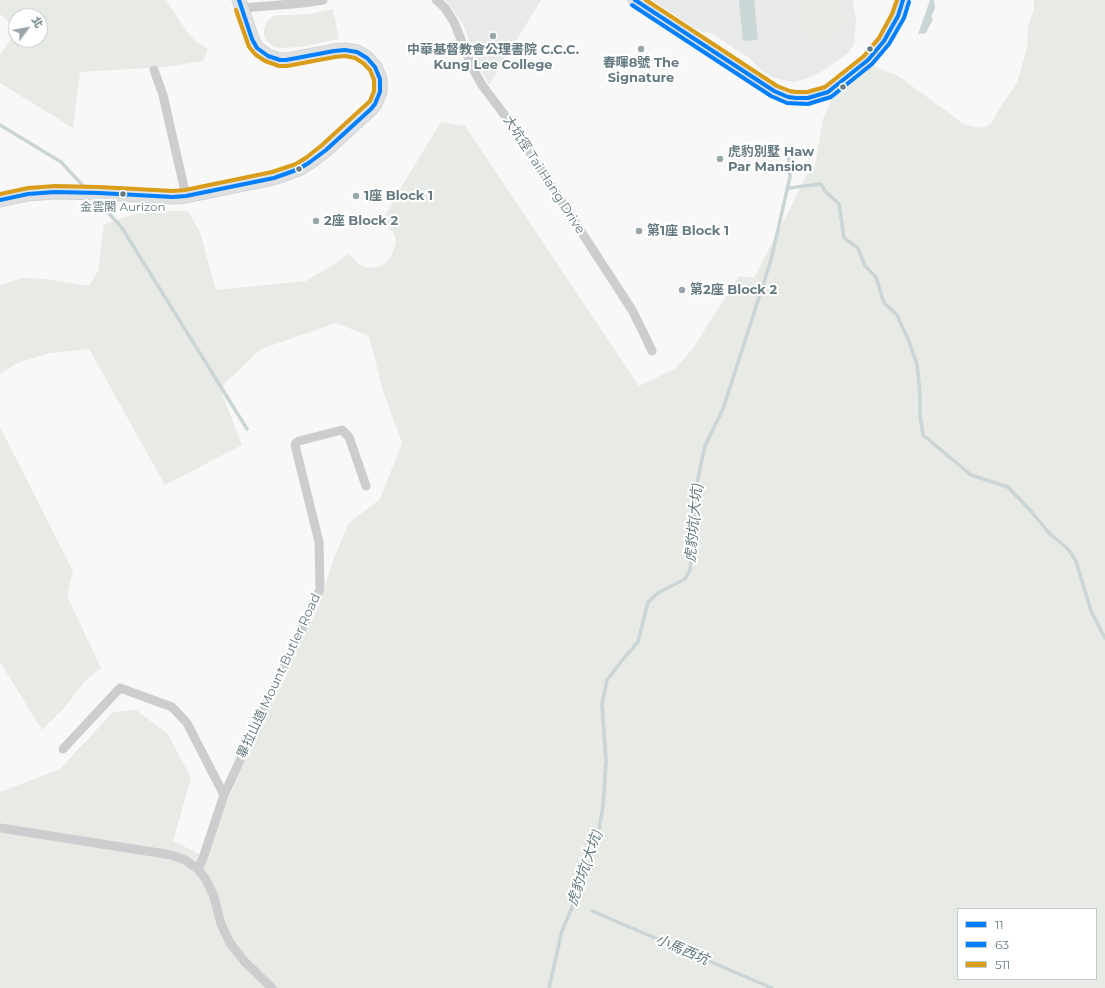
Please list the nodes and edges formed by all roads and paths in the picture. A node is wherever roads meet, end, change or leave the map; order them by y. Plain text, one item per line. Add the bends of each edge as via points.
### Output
1 (322, 0) edge
2 (436, 0) edge
3 (635, 0) edge
4 (903, 0) edge
5 (240, 4) edge
6 (154, 70) dead end
7 (186, 196) junction
8 (0, 200) edge
9 (652, 351) dead end
10 (366, 486) dead end
11 (63, 749) dead end
12 (224, 795) junction
13 (0, 828) edge
14 (198, 869) junction
15 (272, 988) edge

1 - 5 street via 304,3
2 - 9 street, 大坑徑 Tai Hang Drive via 454,22 482,85 512,126 632,310
3 - 4 street via 774,90 788,97 808,98 828,92 868,60 884,41 898,16
5 - 7 street via 254,44 260,51 280,60 340,50 357,52 375,67 380,79 380,92 375,104 365,115 326,150 299,169 274,178
6 - 7 street via 163,95
7 - 8 street via 40,193
10 - 12 street, 畢拉山道 Mount Butler Road via 349,437 342,430 296,443 319,542 320,589
11 - 12 street via 120,688 172,707 187,723
12 - 14 street, 畢拉山道 Mount Butler Road
13 - 14 street via 159,853 185,860
14 - 15 street via 214,897 220,924 230,943

